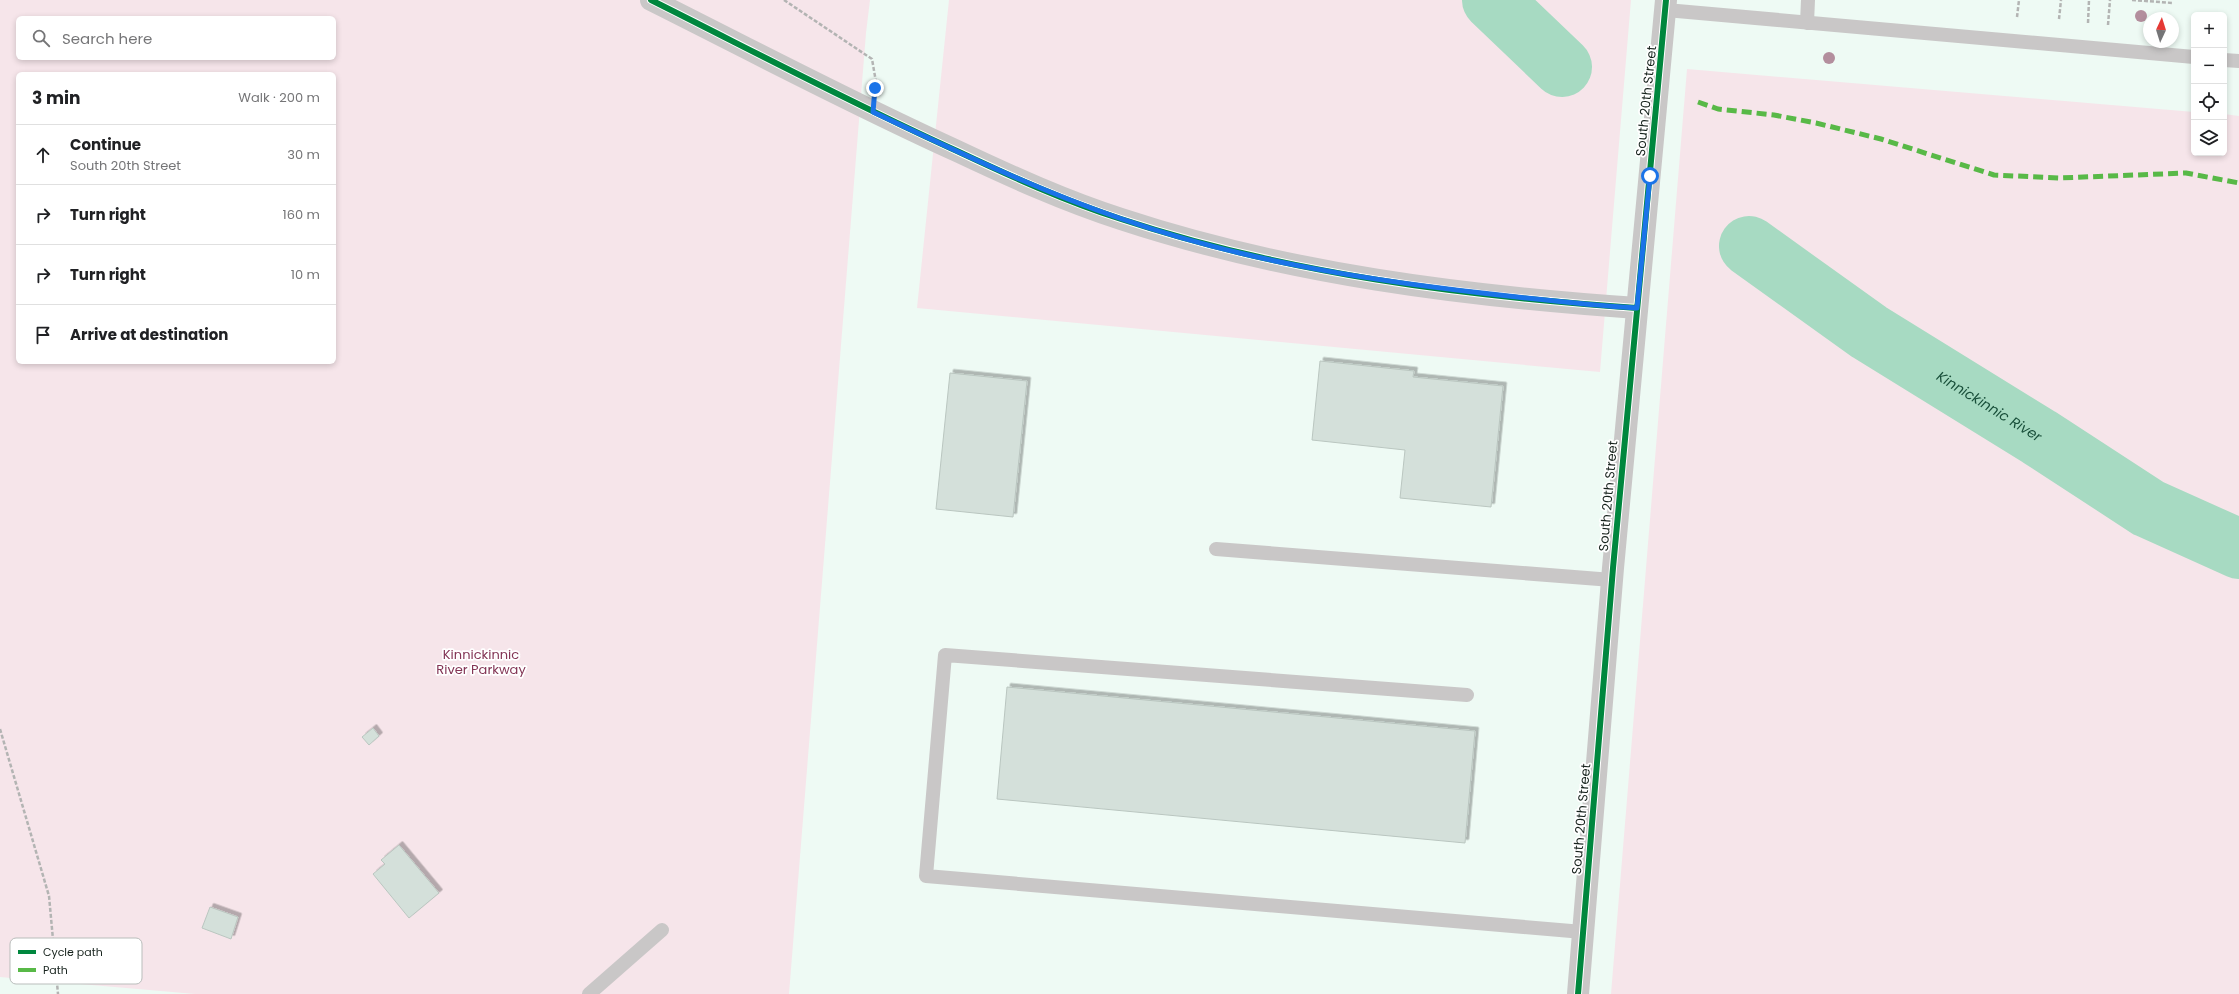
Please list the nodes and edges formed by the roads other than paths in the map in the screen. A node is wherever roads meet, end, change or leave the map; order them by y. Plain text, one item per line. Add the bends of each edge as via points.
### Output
1 (651, 0) edge
2 (1808, 0) edge
3 (1666, 5) edge
4 (1807, 23) junction
5 (2191, 57) edge
6 (2227, 60) edge
7 (2239, 61) edge
8 (1637, 308) junction
9 (1216, 550) dead end
10 (1612, 580) junction
11 (1467, 695) dead end
12 (662, 930) dead end
13 (1583, 932) junction
14 (589, 994) edge
15 (1578, 994) edge

1 - 8 street via 873,112 1018,179 1119,219 1218,248 1314,270 1414,285
2 - 4 lane
3 - 4 lane
3 - 8 street, South 20th Street
4 - 5 lane
6 - 7 lane
8 - 10 street, South 20th Street
9 - 10 lane
10 - 13 street, South 20th Street
11 - 13 lane via 945,655 926,876
12 - 14 lane
13 - 15 street, South 20th Street

